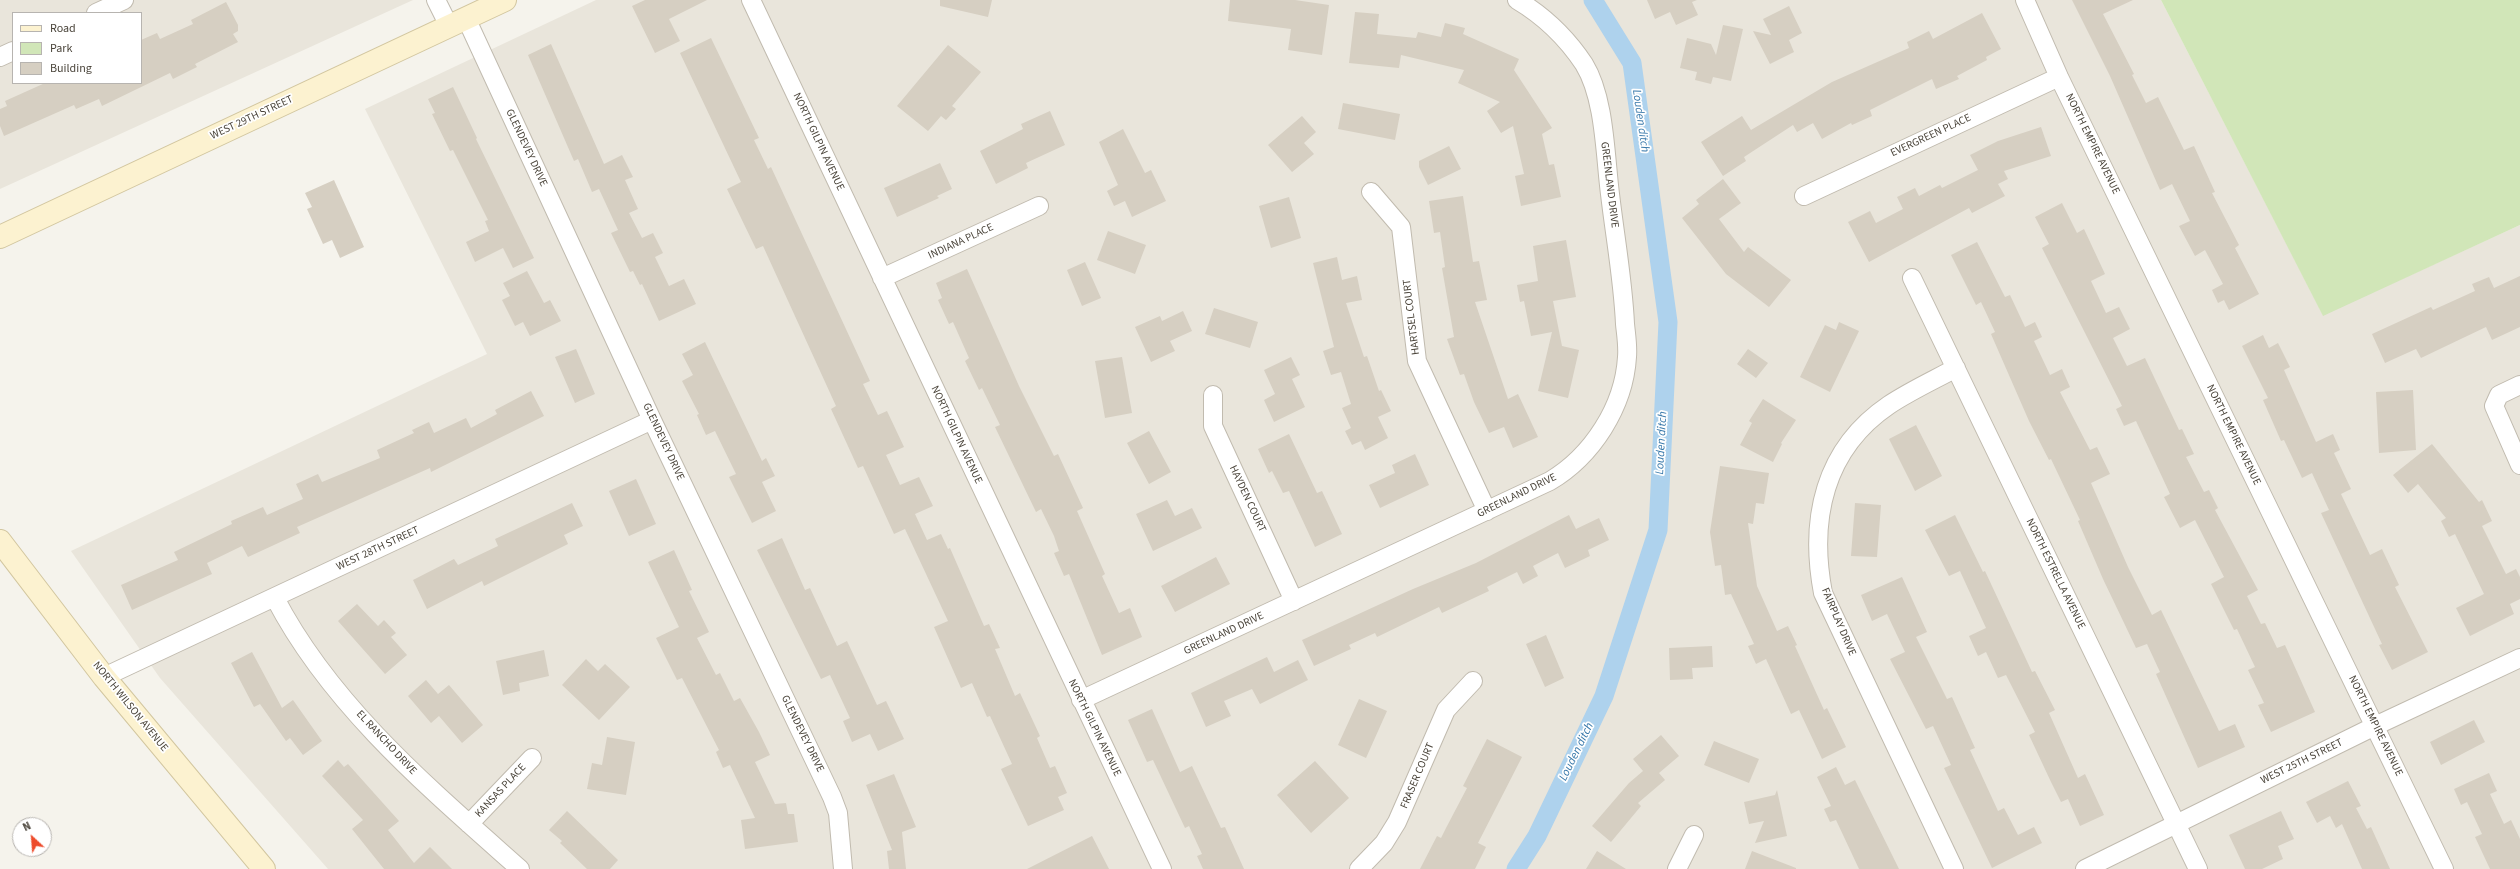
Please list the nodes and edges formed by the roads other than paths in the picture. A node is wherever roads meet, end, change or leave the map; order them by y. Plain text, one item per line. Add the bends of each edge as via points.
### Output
1 (124, 0) edge
2 (436, 0) edge
3 (505, 0) edge
4 (751, 0) edge
5 (1516, 0) edge
6 (2025, 0) edge
7 (98, 12) edge
8 (457, 22) junction
9 (12, 51) edge
10 (0, 57) edge
11 (2059, 77) junction
12 (1371, 192) dead end
13 (1804, 196) dead end
14 (1039, 206) dead end
15 (0, 237) edge
16 (882, 278) junction
17 (1912, 278) dead end
18 (1956, 368) junction
19 (2520, 385) edge
20 (1214, 395) dead end
21 (652, 420) junction
22 (2520, 465) edge
23 (1487, 511) junction
24 (0, 541) edge
25 (274, 598) junction
26 (1294, 601) junction
27 (2520, 658) edge
28 (104, 677) junction
29 (1473, 681) dead end
30 (1081, 700) junction
31 (2375, 726) junction
32 (532, 758) dead end
33 (469, 824) junction
34 (2176, 825) junction
35 (1694, 836) dead end
36 (264, 869) edge
37 (520, 869) edge
38 (844, 869) edge
39 (1162, 869) edge
40 (1359, 869) edge
41 (1678, 869) edge
42 (1954, 869) edge
43 (2084, 869) edge
44 (2198, 869) edge
45 (2444, 869) edge

1 - 7 street
2 - 8 street, GLENDEVEY DRIVE
3 - 8 main road, WEST 29TH STREET
4 - 16 street, NORTH GILPIN AVENUE
5 - 23 street, GREENLAND DRIVE via 1547,20 1557,30 1584,65 1594,87 1601,119 1624,298 1627,357 1619,394 1609,418 1580,458 1568,470 1550,481
6 - 11 street, NORTH EMPIRE AVENUE
8 - 15 main road, WEST 29TH STREET
8 - 21 street, GLENDEVEY DRIVE
9 - 10 street
11 - 13 street, EVERGREEN PLACE
11 - 31 street, NORTH EMPIRE AVENUE
12 - 23 street, HARTSEL COURT via 1401,227 1418,361
14 - 16 street, INDIANA PLACE
16 - 30 street, NORTH GILPIN AVENUE
17 - 18 street, NORTH ESTRELLA AVENUE
18 - 34 street, NORTH ESTRELLA AVENUE
18 - 42 street, FAIRPLAY DRIVE via 1889,405 1855,435 1828,483 1817,535 1823,593
19 - 22 street via 2499,395 2494,406
20 - 26 street, HAYDEN COURT via 1213,426
21 - 25 street, WEST 28TH STREET
21 - 38 street, GLENDEVEY DRIVE via 832,797 838,813
23 - 26 street, GREENLAND DRIVE
24 - 28 main road, NORTH WILSON AVENUE
25 - 28 street, WEST 28TH STREET
25 - 33 street, EL RANCHO DRIVE via 316,664 394,754
26 - 30 street, GREENLAND DRIVE
27 - 31 street, WEST 25TH STREET
28 - 36 main road, NORTH WILSON AVENUE
29 - 40 street, FRASER COURT via 1446,710 1397,822 1384,843
30 - 39 street, NORTH GILPIN AVENUE
31 - 34 street, WEST 25TH STREET
31 - 45 street, NORTH EMPIRE AVENUE
32 - 33 street, KANSAS PLACE
33 - 37 street, EL RANCHO DRIVE
34 - 43 street, WEST 25TH STREET
34 - 44 street, NORTH ESTRELLA AVENUE
35 - 41 street

